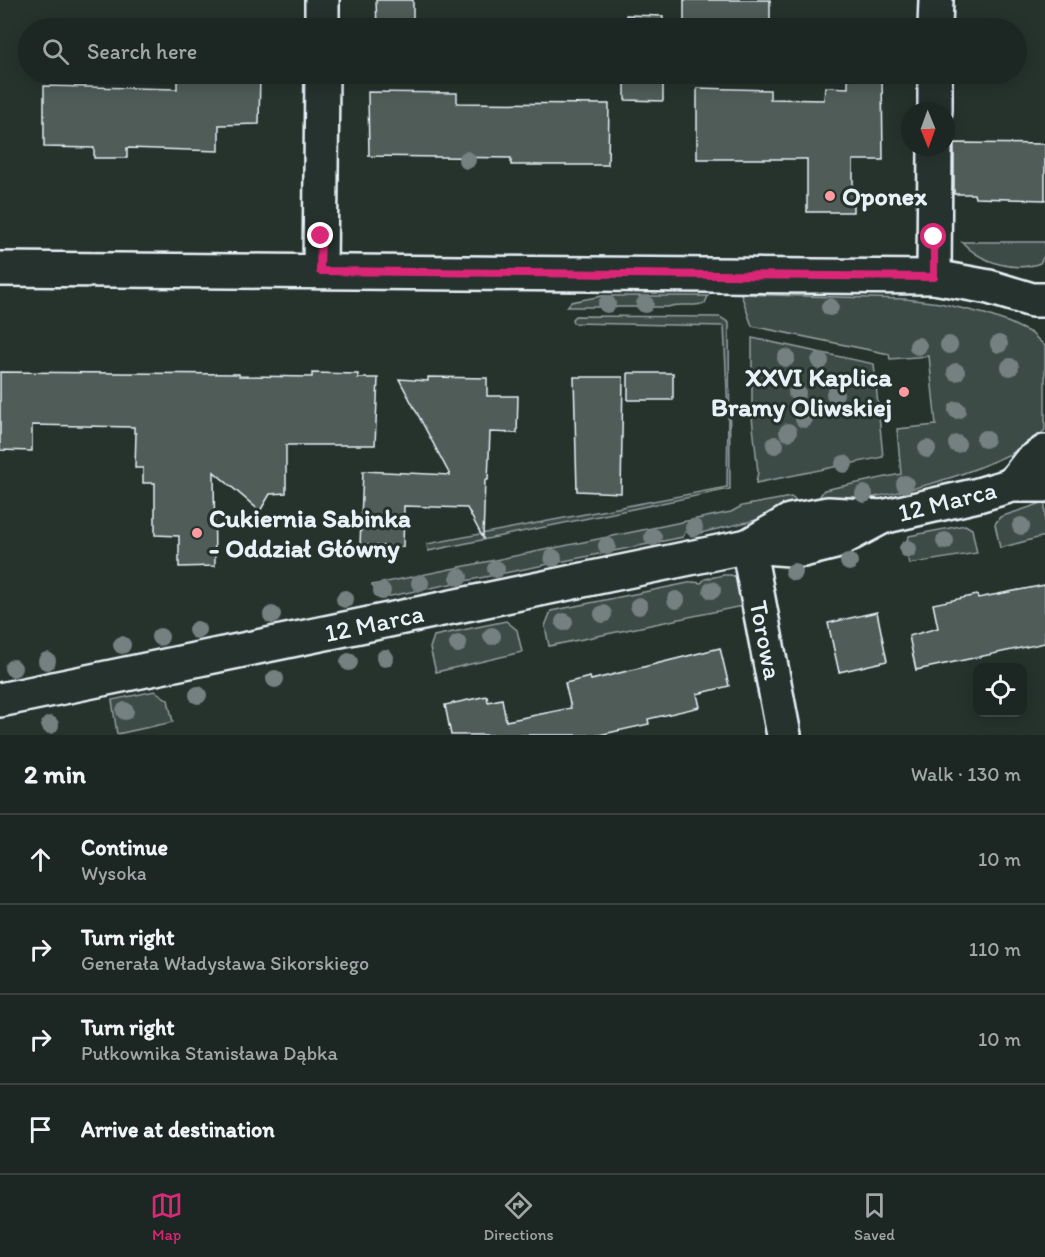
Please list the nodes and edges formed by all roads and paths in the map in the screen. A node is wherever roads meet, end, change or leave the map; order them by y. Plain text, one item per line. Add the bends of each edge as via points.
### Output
1 (322, 0) edge
2 (936, 0) edge
3 (322, 18) edge
4 (935, 18) edge
5 (322, 84) edge
6 (935, 84) edge
7 (935, 102) edge
8 (935, 156) edge
9 (0, 269) edge
10 (320, 271) junction
11 (934, 277) junction
12 (1041, 306) edge
13 (1045, 452) edge
14 (1012, 485) junction
15 (1045, 485) edge
16 (748, 546) junction
17 (0, 700) edge
18 (784, 735) edge

1 - 3 street
2 - 4 street
5 - 10 street
6 - 7 street
8 - 11 street
9 - 10 street
10 - 11 street
11 - 12 street via 988,287
13 - 14 street, 12 Marca
14 - 15 street, 12 Marca
14 - 16 street, 12 Marca via 882,517 835,542 803,550
16 - 17 street, 12 Marca
16 - 18 street, Torowa

